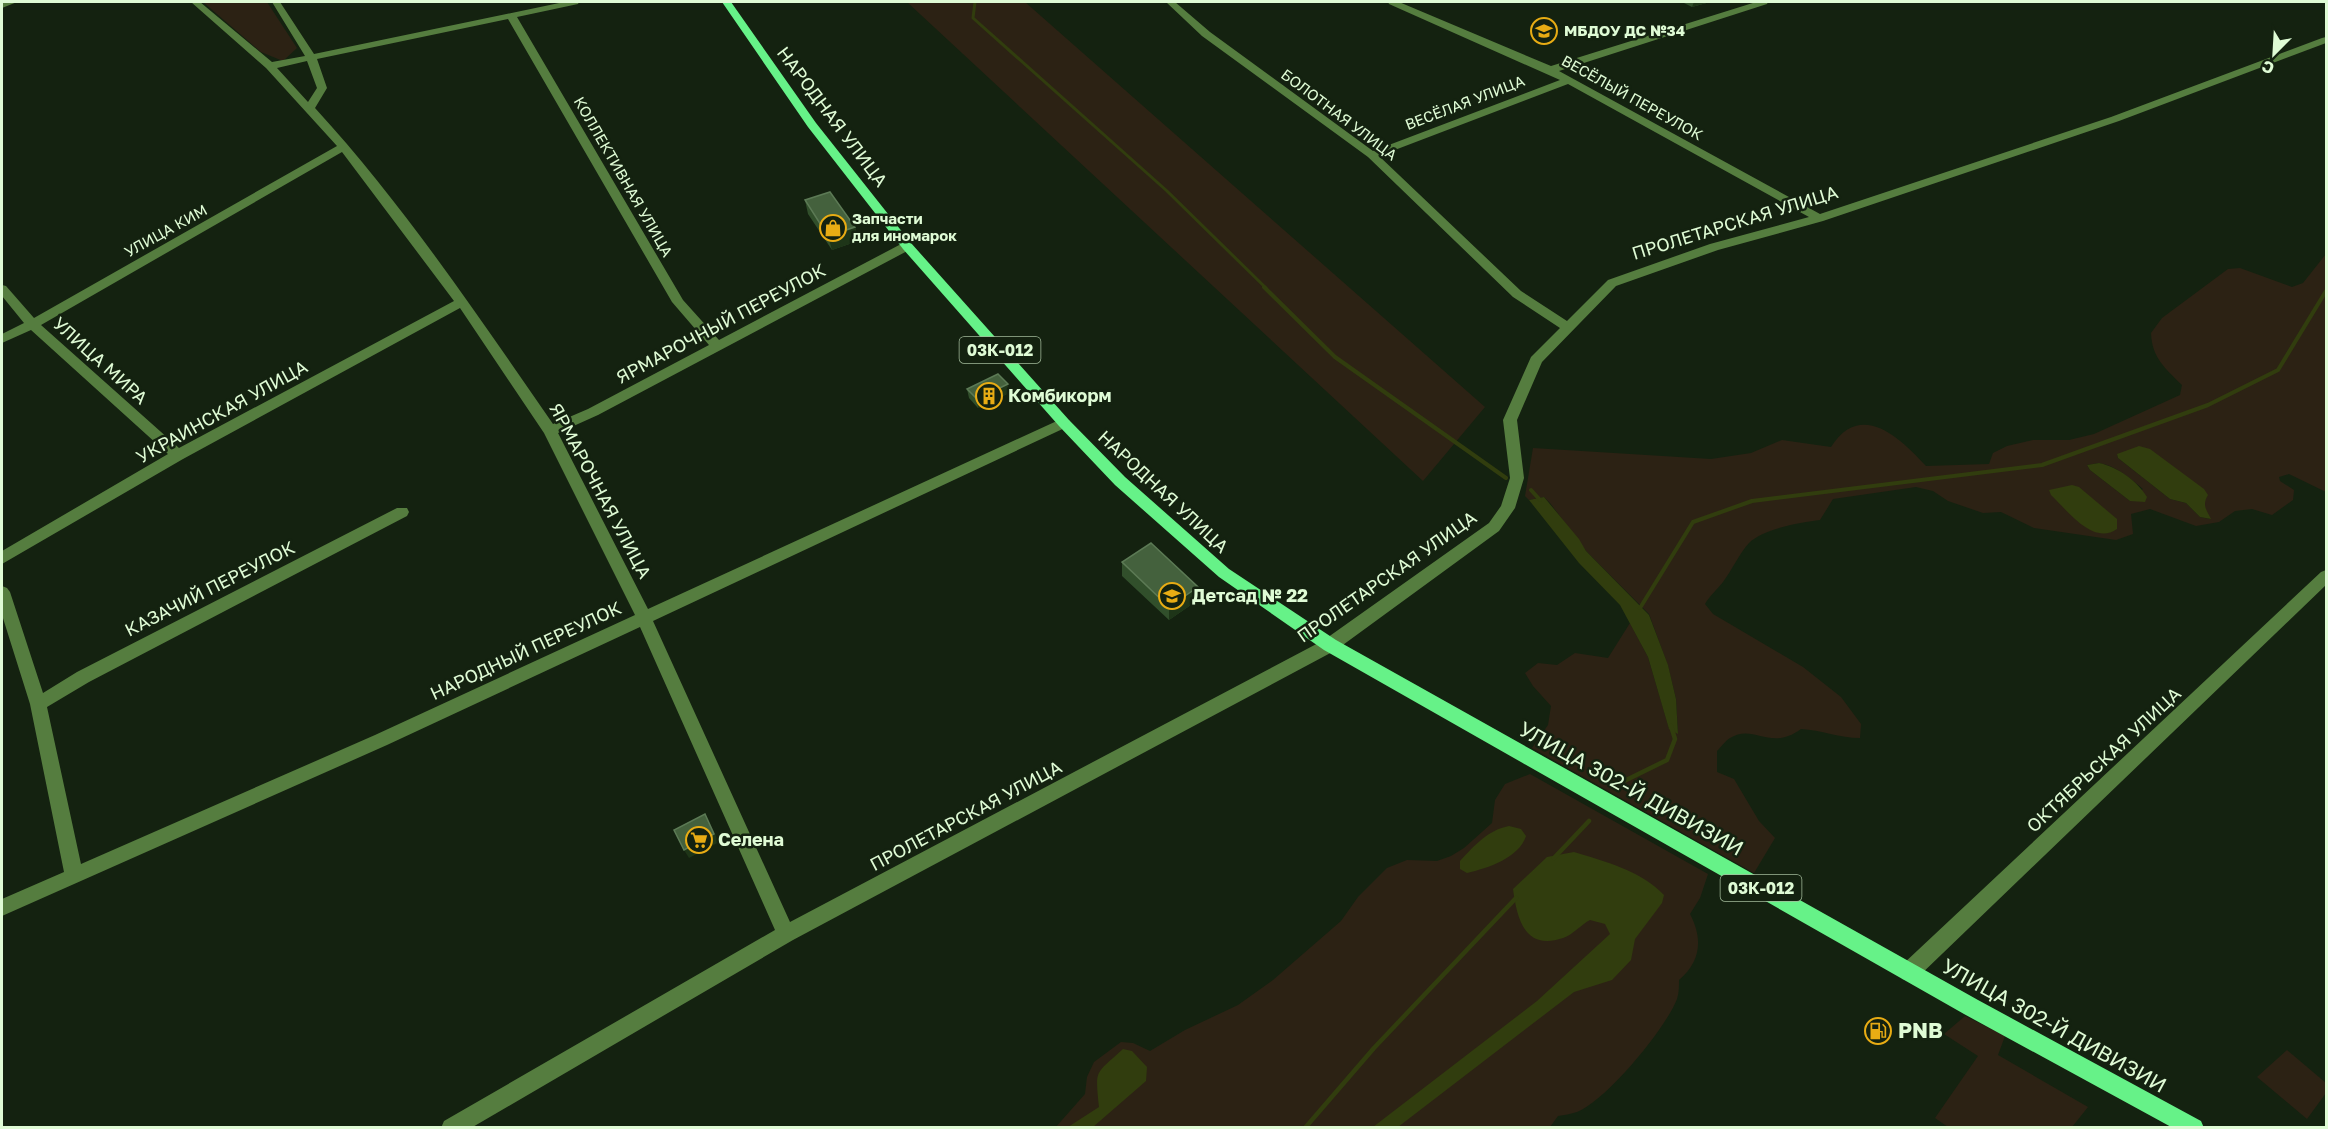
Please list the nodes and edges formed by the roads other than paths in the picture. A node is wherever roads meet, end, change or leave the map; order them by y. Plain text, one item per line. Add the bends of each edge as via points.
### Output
1 (12, 2) edge
2 (195, 2) edge
3 (276, 2) edge
4 (575, 2) edge
5 (726, 2) edge
6 (1170, 2) edge
7 (1392, 2) edge
8 (1764, 2) edge
9 (2, 5) edge
10 (511, 15) junction
11 (2326, 40) edge
12 (310, 57) junction
13 (270, 66) junction
14 (1551, 70) junction
15 (1569, 80) junction
16 (309, 109) junction
17 (344, 147) junction
18 (1372, 155) junction
19 (1819, 218) junction
20 (907, 246) junction
21 (2, 288) edge
22 (462, 302) junction
23 (32, 324) junction
24 (1568, 327) junction
25 (2, 339) edge
26 (718, 347) junction
27 (1064, 423) junction
28 (550, 431) junction
29 (178, 455) junction
30 (402, 512) dead end
31 (2, 558) edge
32 (2326, 576) edge
33 (2, 592) edge
34 (644, 617) junction
35 (1330, 645) junction
36 (38, 704) junction
37 (74, 875) junction
38 (2, 908) edge
39 (786, 934) junction
40 (1909, 972) junction
41 (452, 1128) edge
42 (2194, 1128) edge

1 - 9 street
2 - 13 street, ЯРМАРОЧНАЯ УЛИЦА
3 - 12 street
4 - 10 street
5 - 20 main road, НАРОДНАЯ УЛИЦА / 03К-012 via 812,125
6 - 18 street, БОЛОТНАЯ УЛИЦА via 1206,34
7 - 14 street, ВЕСЁЛЫЙ ПЕРЕУЛОК
8 - 14 street
10 - 12 street
10 - 26 street, КОЛЛЕКТИВНАЯ УЛИЦА via 678,302
11 - 19 street, ПРОЛЕТАРСКАЯ УЛИЦА via 2115,119
12 - 13 street
12 - 16 street via 322,88
13 - 16 street, ЯРМАРОЧНАЯ УЛИЦА
14 - 15 street, ВЕСЁЛЫЙ ПЕРЕУЛОК
15 - 18 street, ВЕСЁЛАЯ УЛИЦА
15 - 19 street, ВЕСЁЛЫЙ ПЕРЕУЛОК
16 - 17 street, ЯРМАРОЧНАЯ УЛИЦА
17 - 22 street, ЯРМАРОЧНАЯ УЛИЦА
17 - 23 street, УЛИЦА КИМ
18 - 24 street, БОЛОТНАЯ УЛИЦА via 1517,294
19 - 24 street, ПРОЛЕТАРСКАЯ УЛИЦА via 1740,238 1612,283
20 - 26 street, ЯРМАРОЧНЫЙ ПЕРЕУЛОК
20 - 27 main road, НАРОДНАЯ УЛИЦА / 03К-012
21 - 23 street, УЛИЦА МИРА
22 - 28 street, ЯРМАРОЧНАЯ УЛИЦА
22 - 29 street, УКРАИНСКАЯ УЛИЦА
23 - 25 street, УЛИЦА КИМ
23 - 29 street, УЛИЦА МИРА
24 - 35 street, ПРОЛЕТАРСКАЯ УЛИЦА via 1536,360 1510,420 1517,478 1508,508 1494,527
26 - 28 street, ЯРМАРОЧНЫЙ ПЕРЕУЛОК
27 - 34 street, НАРОДНЫЙ ПЕРЕУЛОК
27 - 35 main road, НАРОДНАЯ УЛИЦА / 03К-012 via 1120,481 1224,573
28 - 34 street, ЯРМАРОЧНАЯ УЛИЦА
29 - 31 street, УКРАИНСКАЯ УЛИЦА
30 - 36 street, КАЗАЧИЙ ПЕРЕУЛОК
32 - 40 street, ОКТЯБРЬСКАЯ УЛИЦА
33 - 36 street
34 - 37 street, НАРОДНЫЙ ПЕРЕУЛОК via 381,740
34 - 39 street, ЯРМАРОЧНАЯ УЛИЦА
35 - 39 street, ПРОЛЕТАРСКАЯ УЛИЦА
35 - 40 main road, УЛИЦА 302-Й ДИВИЗИИ / 03К-012
36 - 37 street
37 - 38 street, НАРОДНЫЙ ПЕРЕУЛОК
39 - 41 street, ПРОЛЕТАРСКАЯ УЛИЦА
40 - 42 main road, УЛИЦА 302-Й ДИВИЗИИ / 03К-012

